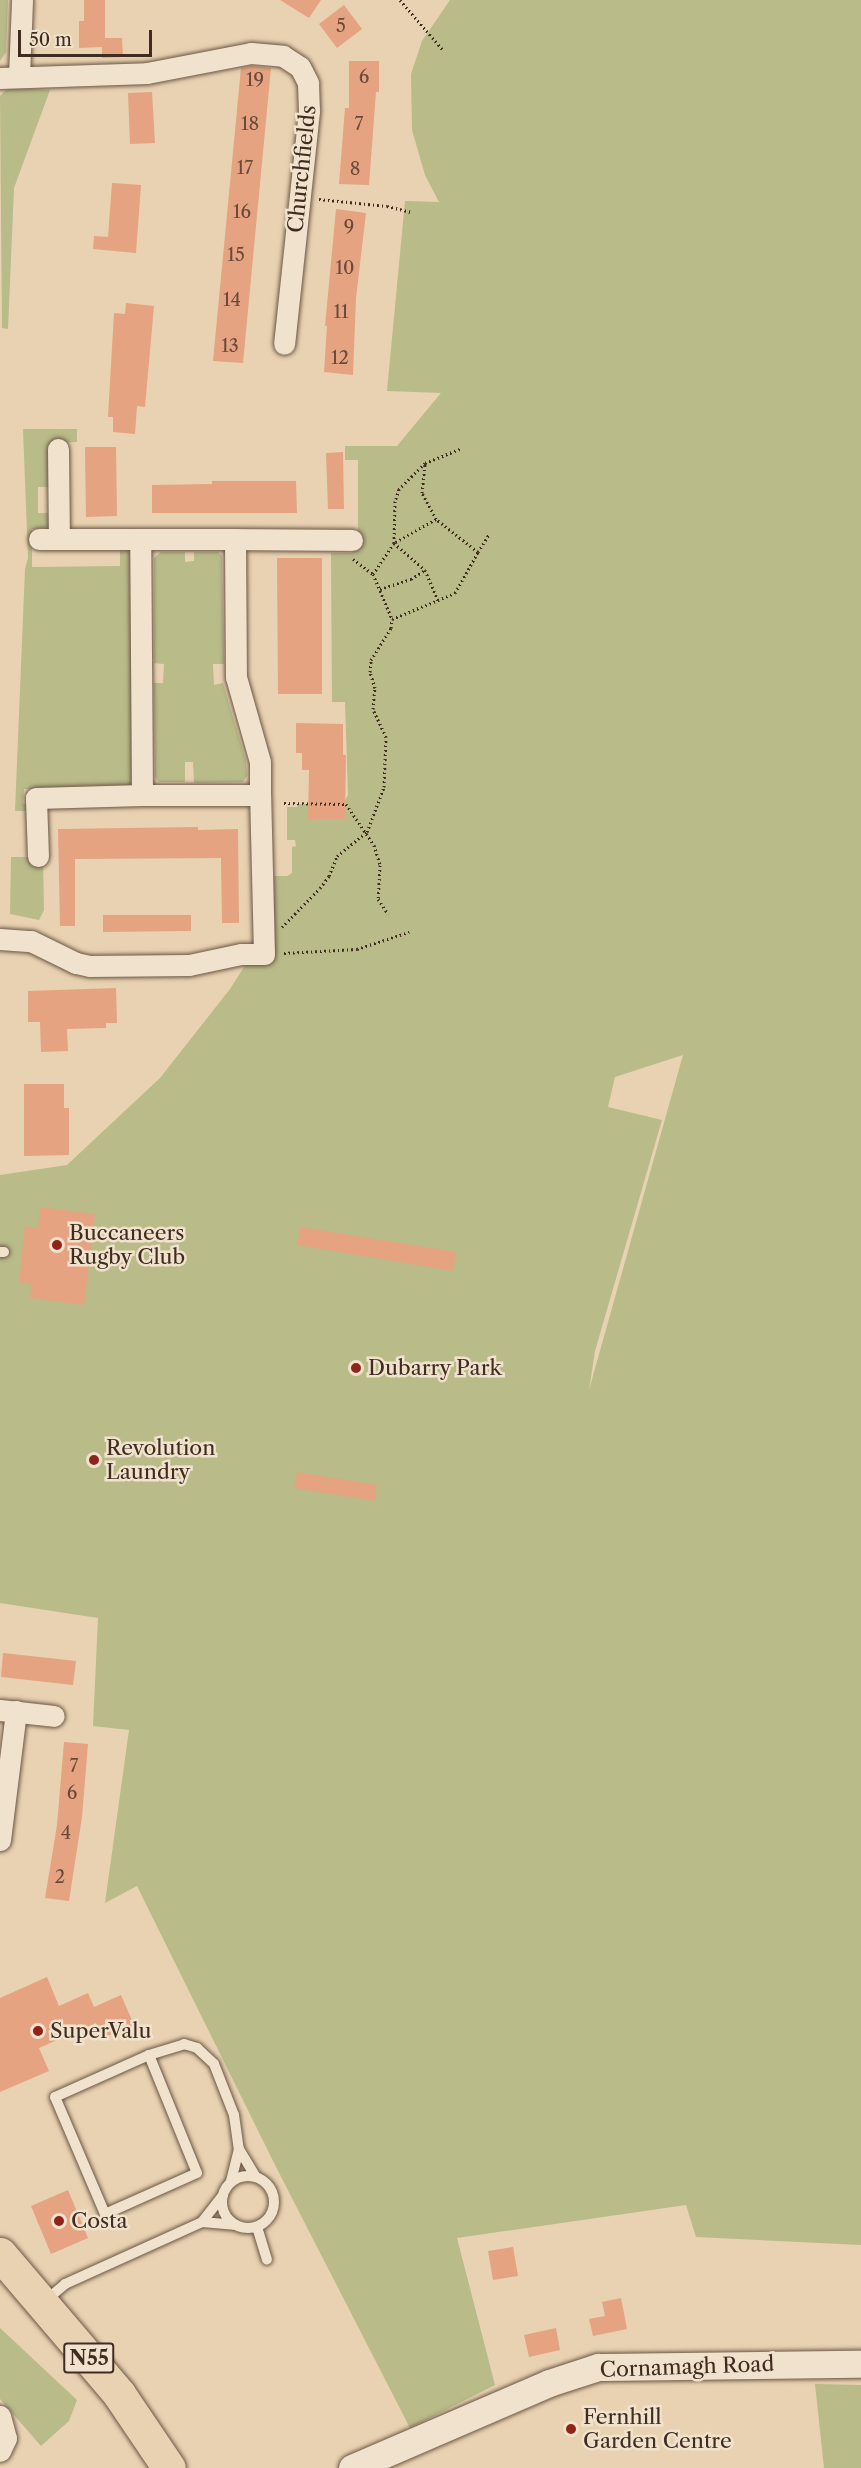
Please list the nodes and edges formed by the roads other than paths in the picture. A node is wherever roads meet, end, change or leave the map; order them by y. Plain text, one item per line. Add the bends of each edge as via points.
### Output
1 (22, 0) edge
2 (10, 77) edge
3 (284, 344) dead end
4 (58, 449) dead end
5 (140, 538) junction
6 (235, 539) junction
7 (350, 549) road end
8 (142, 795) junction
9 (260, 795) junction
10 (38, 856) dead end
11 (0, 939) edge
12 (8, 1711) edge
13 (54, 1716) dead end
14 (0, 1840) edge
15 (149, 2055) junction
16 (239, 2149) junction
17 (255, 2176) junction
18 (231, 2181) junction
19 (223, 2195) junction
20 (202, 2222) junction
21 (235, 2225) junction
22 (256, 2227) junction
23 (0, 2254) edge
24 (267, 2259) dead end
25 (43, 2303) junction
26 (861, 2364) edge
27 (0, 2416) edge
28 (0, 2451) edge
29 (169, 2468) edge
30 (352, 2468) edge

1 - 2 street
2 - 3 street, Churchfields via 137,73 251,53 283,56 300,67 309,92
4 - 5 street via 49,539
5 - 6 street
5 - 8 street
6 - 7 street
6 - 9 street via 236,677 260,762
8 - 9 street
8 - 10 street via 36,798
9 - 11 street via 264,946 179,966 90,966 31,941
12 - 13 street
12 - 14 street
15 - 15 lane via 55,2097 105,2214 197,2173
15 - 16 lane via 184,2044 197,2048 214,2064 234,2115
16 - 17 lane
16 - 18 lane
17 - 18 lane
17 - 22 lane via 269,2186 275,2203 268,2219
18 - 19 lane
19 - 20 lane
19 - 21 lane via 224,2212
20 - 21 lane
20 - 25 lane via 65,2284
21 - 22 lane
22 - 24 lane
23 - 25 main road, N55
25 - 29 main road, N55 via 119,2394
26 - 30 street, Cornamagh Road via 598,2367 549,2383
27 - 28 street via 6,2438

